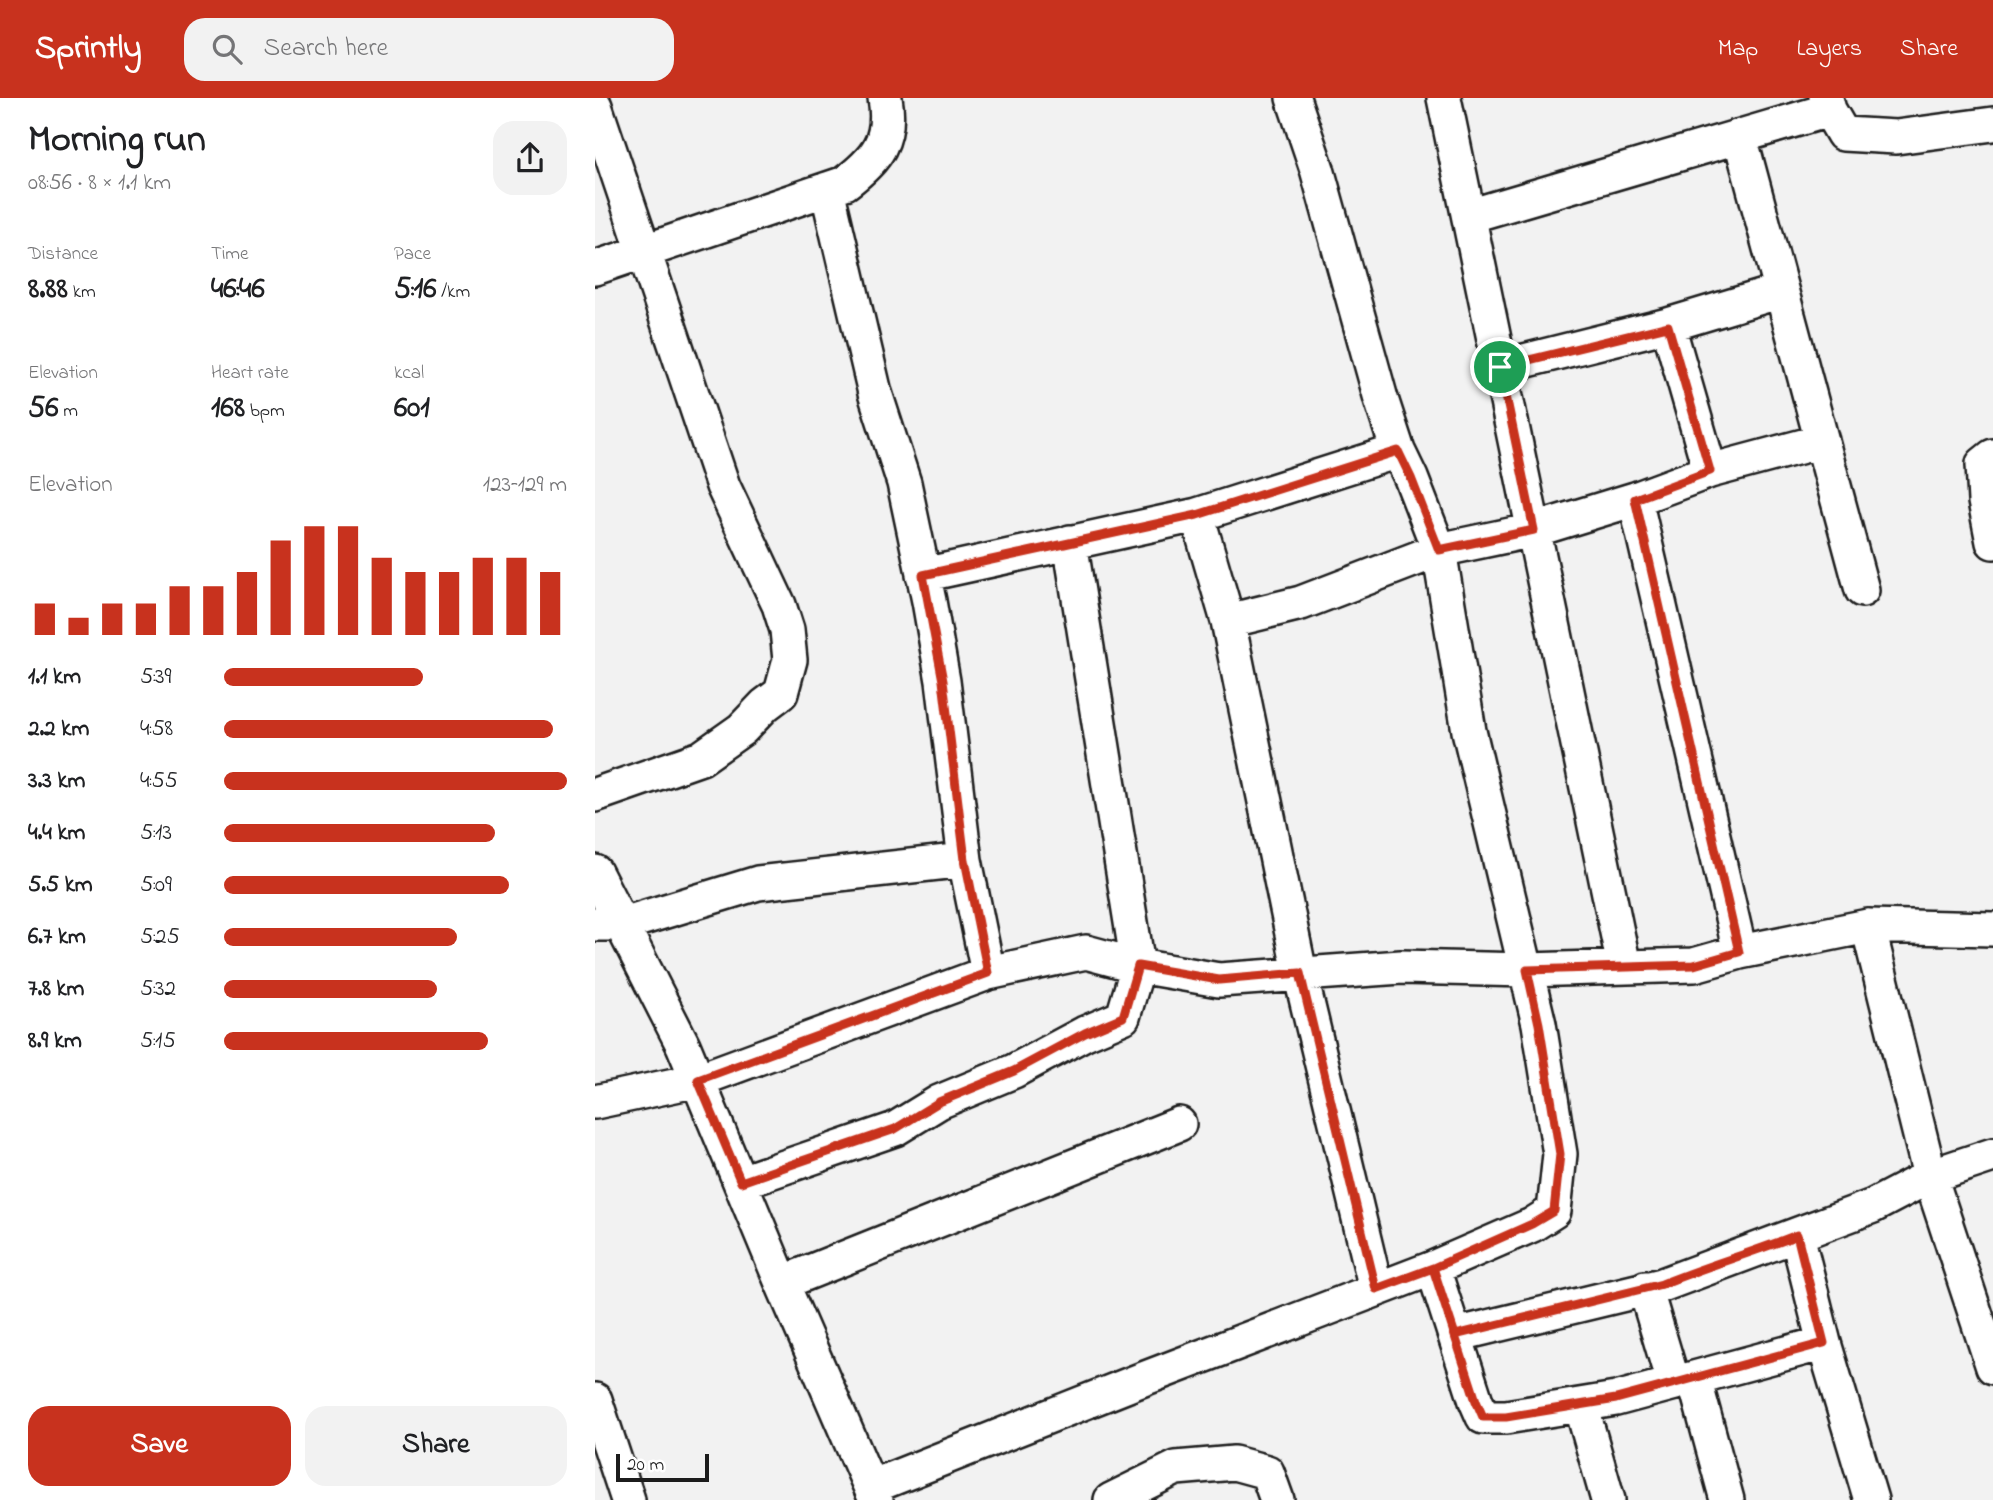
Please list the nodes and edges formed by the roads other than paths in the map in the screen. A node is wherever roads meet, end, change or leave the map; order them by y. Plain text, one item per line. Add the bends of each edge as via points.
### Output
1 (885, 98) edge
2 (1293, 98) edge
3 (1444, 98) edge
4 (1828, 104) edge
5 (595, 106) edge
6 (1993, 124) edge
7 (1740, 137) junction
8 (827, 189) junction
9 (1469, 216) junction
10 (643, 251) junction
11 (595, 268) edge
12 (1781, 291) junction
13 (1668, 326) junction
14 (1500, 367) junction
15 (1822, 441) junction
16 (1398, 451) junction
17 (1993, 456) edge
18 (1710, 471) junction
19 (1635, 499) junction
20 (1197, 515) junction
21 (1534, 530) junction
22 (1070, 542) junction
23 (1993, 542) edge
24 (1439, 550) junction
25 (923, 575) junction
26 (1862, 590) dead end
27 (1228, 621) junction
28 (595, 795) edge
29 (965, 860) junction
30 (595, 873) edge
31 (609, 924) edge
32 (1868, 926) junction
33 (1993, 929) edge
34 (1739, 952) junction
35 (1138, 966) junction
36 (1625, 966) junction
37 (1527, 970) junction
38 (988, 973) junction
39 (1300, 973) junction
40 (698, 1080) junction
41 (595, 1102) edge
42 (1179, 1124) dead end
43 (1993, 1156) edge
44 (1930, 1176) junction
45 (741, 1182) junction
46 (1797, 1235) junction
47 (1433, 1268) junction
48 (782, 1283) junction
49 (1645, 1288) junction
50 (1376, 1289) junction
51 (1455, 1335) junction
52 (1824, 1343) junction
53 (1993, 1367) edge
54 (1683, 1380) junction
55 (595, 1400) edge
56 (1581, 1405) junction
57 (874, 1494) edge
58 (628, 1500) edge
59 (1111, 1500) edge
60 (1277, 1500) edge
61 (1608, 1500) edge
62 (1727, 1500) edge
63 (1871, 1500) edge

1 - 8 street via 885,136 877,153 845,183
2 - 16 street
3 - 9 street
4 - 6 street via 1843,134 1896,137
4 - 7 street
5 - 10 street
7 - 9 street
7 - 12 street
8 - 10 street
8 - 25 street via 875,393 904,483
9 - 14 street
10 - 11 street
10 - 28 street via 723,486 779,605 790,660 781,693 732,737 701,758
12 - 13 street
12 - 15 street
13 - 14 street
13 - 18 street
14 - 21 street
15 - 18 street
15 - 26 street
16 - 20 street
16 - 24 street
17 - 23 street via 1983,464
18 - 19 street
19 - 21 street
19 - 34 street
20 - 22 street
20 - 27 street
21 - 24 street
21 - 36 street
22 - 25 street
22 - 35 street
24 - 27 street via 1301,603
24 - 37 street via 1469,730
25 - 29 street via 943,681
27 - 39 street
29 - 31 street via 758,883
29 - 38 street
30 - 31 street
31 - 40 street via 683,1045
32 - 33 street
32 - 34 street
32 - 44 street
34 - 36 street via 1694,965
35 - 38 street via 1086,952
35 - 39 street via 1219,980
35 - 45 street via 1123,1017 939,1102 895,1129
36 - 37 street
37 - 39 street via 1401,967
37 - 47 street via 1560,1154 1554,1211
38 - 40 street
39 - 50 street
40 - 41 street
40 - 45 street
42 - 48 street
43 - 44 street
44 - 46 street via 1874,1206
44 - 53 street
45 - 48 street
46 - 49 street
46 - 52 street
47 - 50 street
47 - 51 street
48 - 57 street
49 - 51 street
49 - 54 street
50 - 57 street
51 - 56 street via 1483,1417
52 - 54 street
52 - 63 street
54 - 56 street
54 - 62 street
55 - 58 street
56 - 61 street
59 - 60 street via 1176,1468 1234,1462 1267,1472

